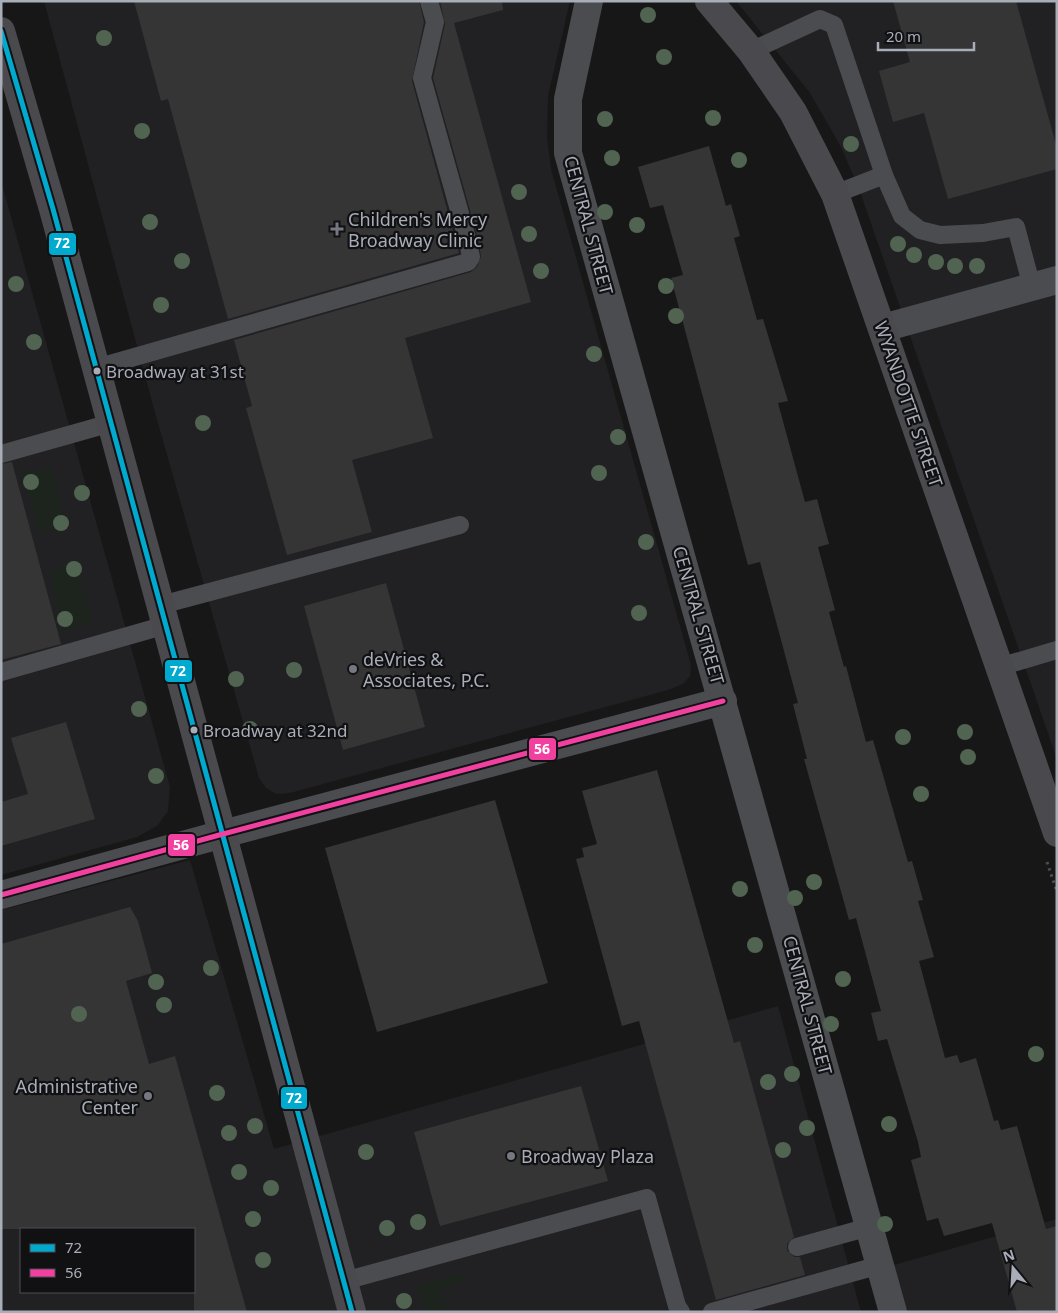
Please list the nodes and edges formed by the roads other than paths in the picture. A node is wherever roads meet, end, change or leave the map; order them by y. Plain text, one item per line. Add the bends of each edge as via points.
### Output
1 (429, 1) edge
2 (588, 1) edge
3 (709, 1) edge
4 (1, 31) edge
5 (751, 51) junction
6 (884, 175) junction
7 (835, 194) junction
8 (1044, 283) edge
9 (883, 328) junction
10 (96, 368) junction
11 (111, 423) junction
12 (1, 454) edge
13 (460, 524) dead end
14 (164, 615) junction
15 (1057, 650) edge
16 (999, 667) junction
17 (1, 672) edge
18 (724, 701) junction
19 (1057, 833) edge
20 (223, 834) junction
21 (1, 895) edge
22 (869, 1227) junction
23 (797, 1247) dead end
24 (880, 1265) junction
25 (344, 1280) junction
26 (352, 1312) edge
27 (682, 1312) edge
28 (712, 1312) edge
29 (893, 1312) edge

1 - 10 lane via 435,22 422,78 472,257 468,262
2 - 18 street, CENTRAL STREET via 568,99 568,153
3 - 5 main road, WYANDOTTE STREET
4 - 10 main road
5 - 6 lane via 820,19 834,25
5 - 7 main road, WYANDOTTE STREET via 793,112
6 - 7 lane
6 - 8 lane via 902,216 920,230 940,235 983,233 1016,227
7 - 9 main road, WYANDOTTE STREET
8 - 9 street
9 - 16 main road, WYANDOTTE STREET
10 - 11 main road
11 - 12 lane
11 - 14 main road
13 - 14 lane
14 - 17 lane
14 - 20 main road
15 - 16 lane
16 - 19 main road, WYANDOTTE STREET
18 - 20 street
18 - 22 street, CENTRAL STREET
20 - 21 street
20 - 25 main road
22 - 23 lane
22 - 24 street, CENTRAL STREET
24 - 28 lane
24 - 29 street, CENTRAL STREET
25 - 26 main road
25 - 27 lane via 647,1198 674,1298

